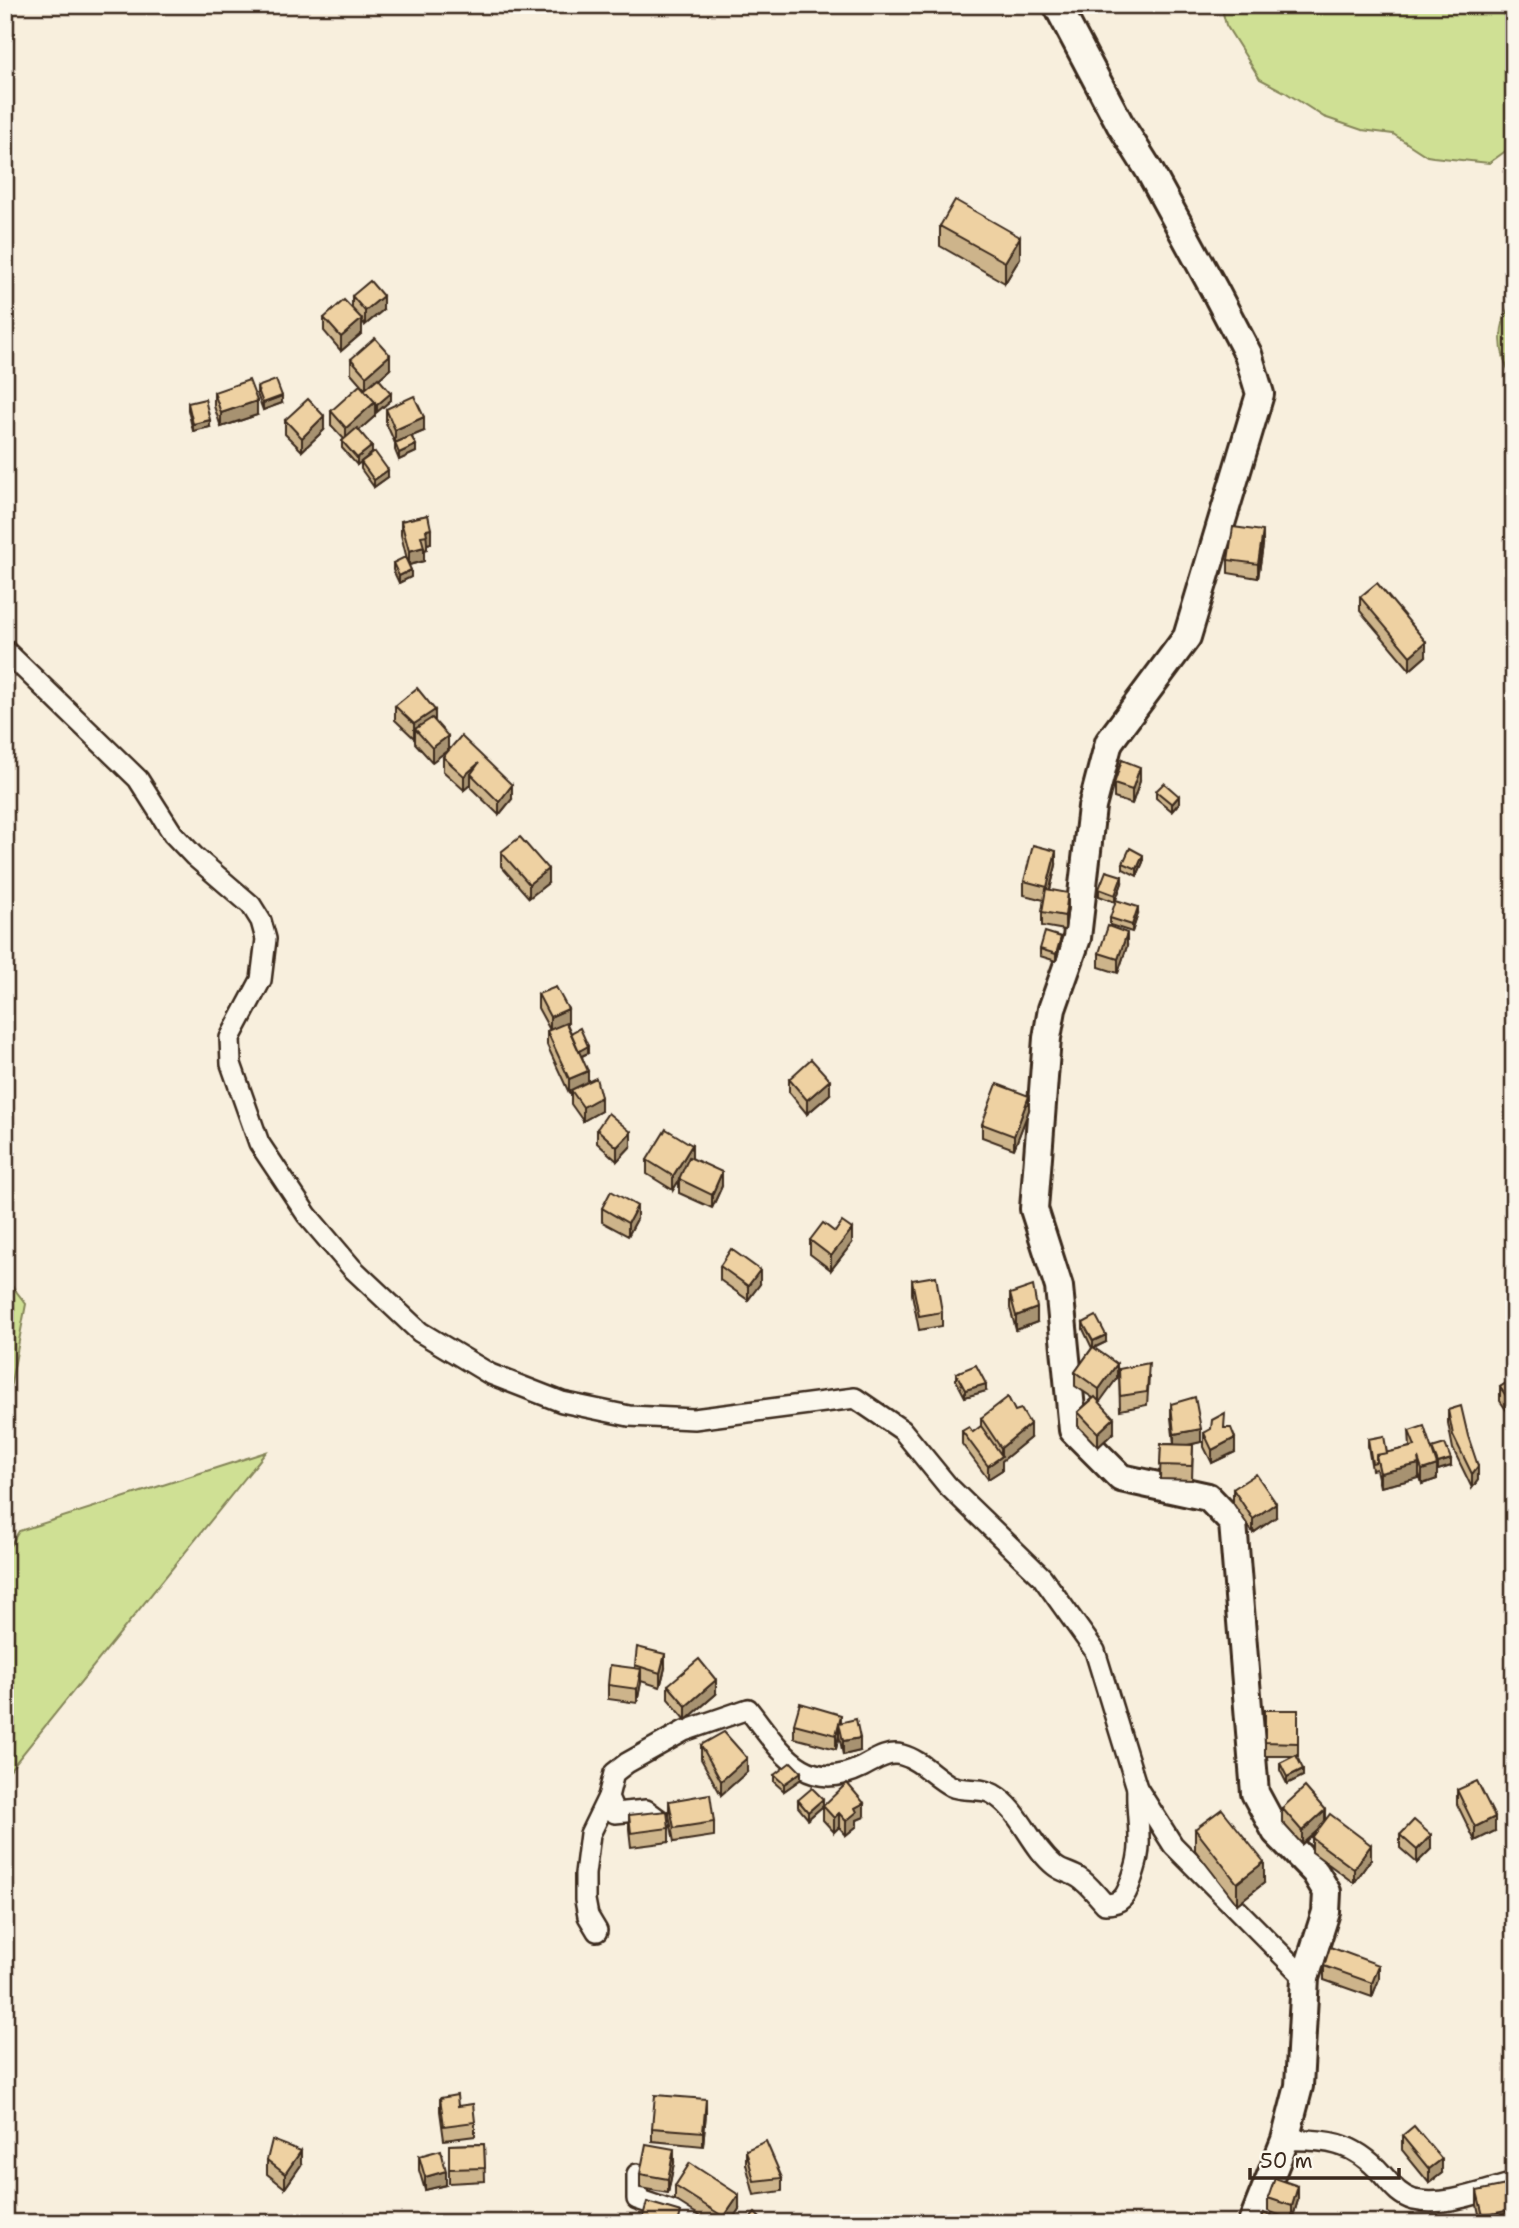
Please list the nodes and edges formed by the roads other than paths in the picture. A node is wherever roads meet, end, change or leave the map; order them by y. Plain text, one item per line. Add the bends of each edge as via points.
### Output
1 (1057, 5) edge
2 (5, 650) edge
3 (1137, 1788) junction
4 (608, 1797) junction
5 (662, 1821) edge
6 (597, 1931) dead end
7 (1305, 1978) junction
8 (1285, 2140) junction
9 (637, 2174) edge
10 (1514, 2183) edge
11 (698, 2223) edge
12 (1252, 2223) edge

1 - 7 main road via 1248,354 1260,394 1187,637 1109,742 1093,807 1077,938 1052,1009 1047,1038 1034,1209 1059,1286 1073,1430 1121,1478 1208,1497 1233,1524 1255,1793 1276,1832 1315,1872 1327,1892 1326,1912
2 - 3 street via 138,779 173,834 251,905 261,921 266,939 261,980 230,1038 231,1064 259,1143 307,1215 352,1268 420,1332 490,1374 562,1402 629,1416 694,1419 855,1398 893,1423 947,1485 1042,1577 1095,1651
3 - 4 street via 1138,1859 1125,1897 1116,1904 1105,1904 1080,1878 1056,1867 1009,1806 991,1793 953,1787 901,1755 886,1755 849,1773 810,1774 787,1758 748,1709 684,1731 627,1763 614,1773
3 - 7 street via 1173,1845
4 - 5 street via 615,1812 646,1810
4 - 6 street via 590,1833 585,1874 588,1916
7 - 8 main road via 1299,2086
8 - 10 street via 1318,2139 1357,2151 1396,2191 1412,2200 1451,2200
8 - 12 main road
9 - 11 street via 637,2199

